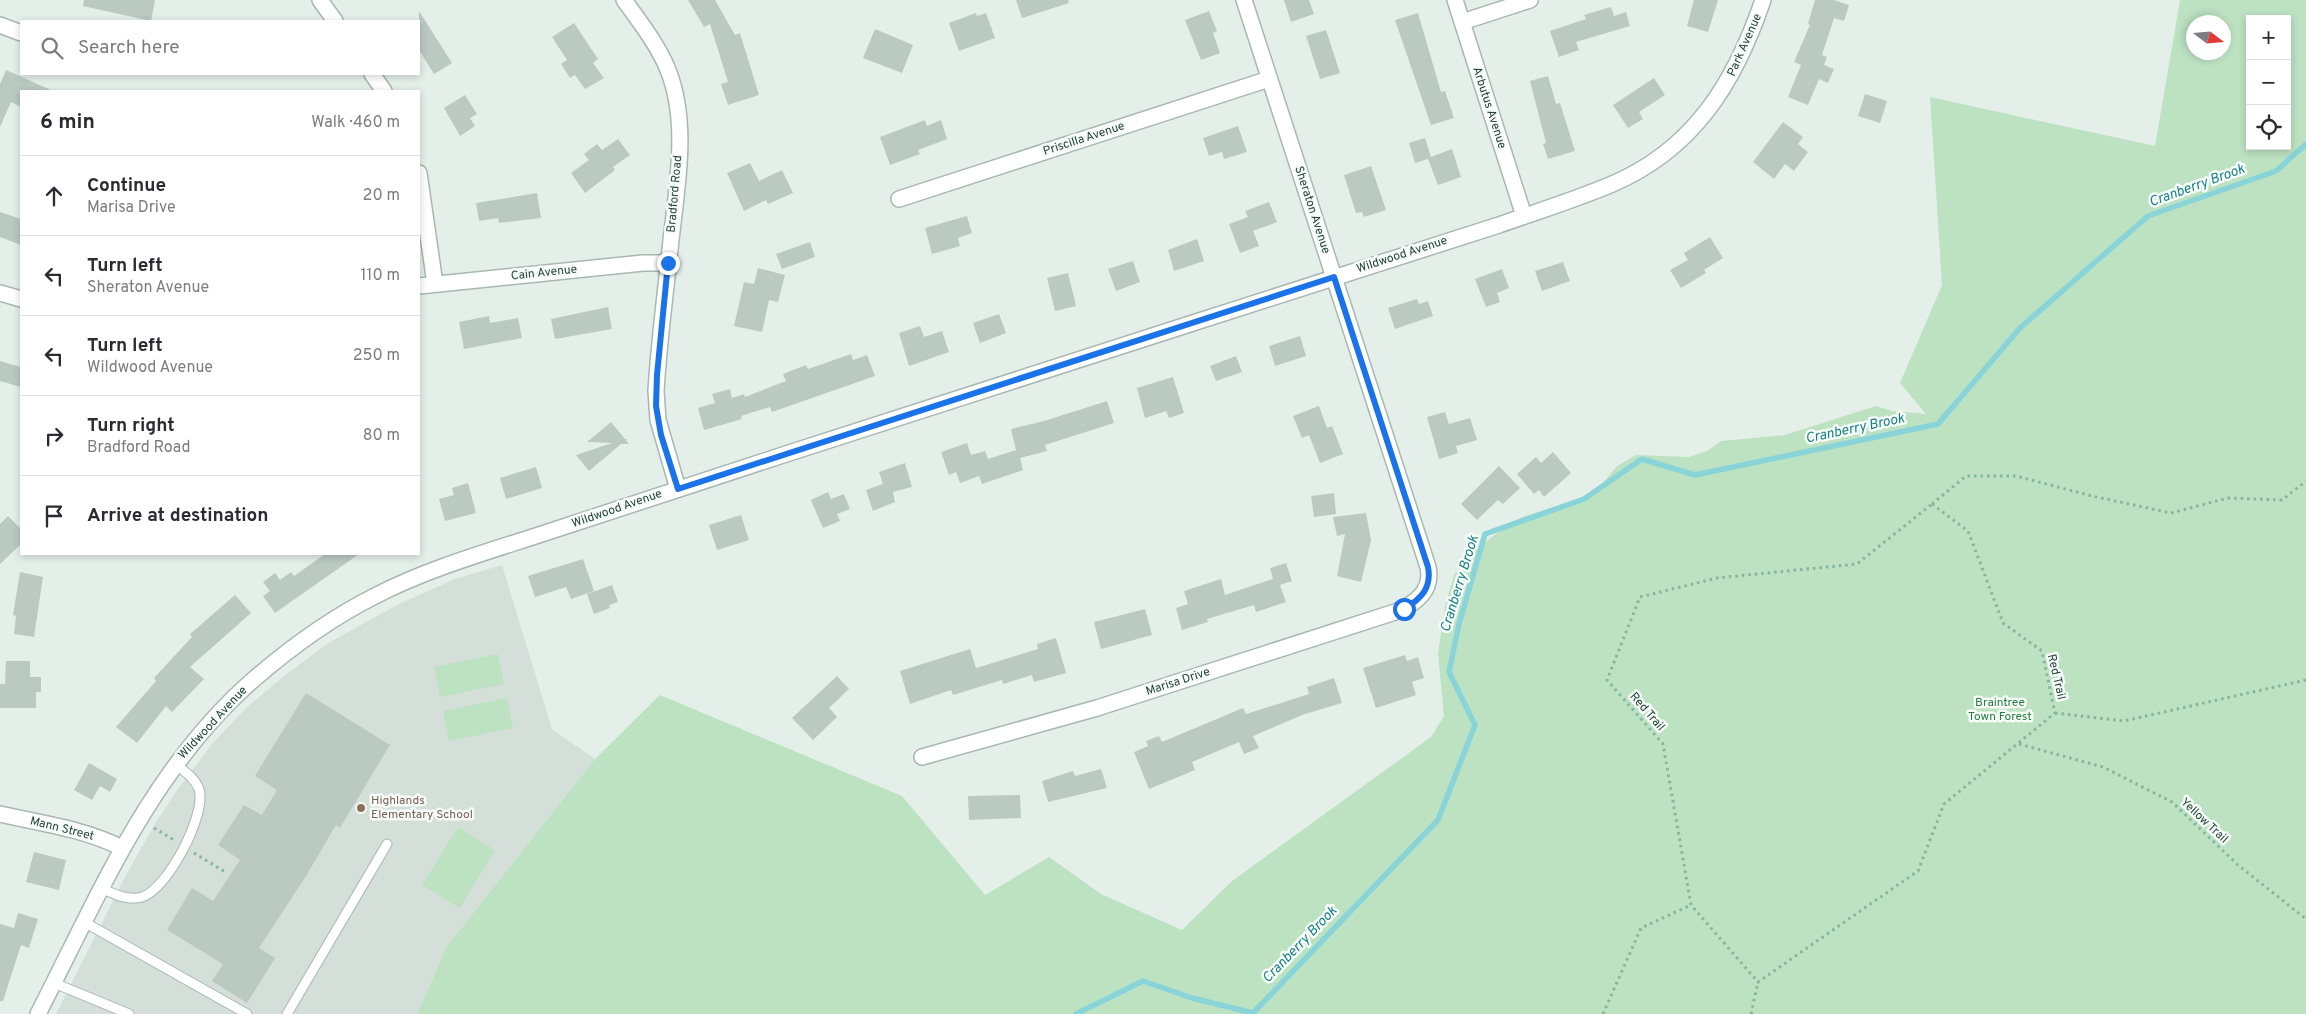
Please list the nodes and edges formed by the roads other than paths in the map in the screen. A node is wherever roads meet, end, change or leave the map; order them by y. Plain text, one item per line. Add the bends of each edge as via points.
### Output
1 (320, 0) edge
2 (624, 0) edge
3 (1244, 0) edge
4 (1455, 0) edge
5 (1530, 0) edge
6 (1763, 0) edge
7 (334, 20) edge
8 (1462, 22) junction
9 (0, 25) edge
10 (20, 33) edge
11 (373, 75) edge
12 (1269, 79) junction
13 (383, 90) edge
14 (420, 180) edge
15 (1584, 195) joint
16 (899, 199) dead end
17 (1524, 216) junction
18 (668, 263) junction
19 (1334, 277) junction
20 (435, 284) junction
21 (420, 286) edge
22 (0, 293) edge
23 (20, 300) edge
24 (678, 489) junction
25 (1426, 591) joint
26 (922, 757) dead end
27 (175, 764) junction
28 (0, 814) edge
29 (387, 844) dead end
30 (122, 848) junction
31 (101, 888) junction
32 (84, 922) junction
33 (54, 983) junction
34 (233, 1011) edge
35 (38, 1014) edge
36 (129, 1014) edge
37 (247, 1014) edge
38 (287, 1014) edge

1 - 7 street
2 - 18 street, Bradford Road via 662,57 676,102 678,174
3 - 12 street, Sheraton Avenue
4 - 8 street, Arbutus Avenue
5 - 8 street
6 - 15 street, Park Avenue via 1736,68 1702,118 1654,161 1618,182
8 - 17 street, Arbutus Avenue
9 - 10 street
11 - 13 street
12 - 16 street, Priscilla Avenue
12 - 19 street, Sheraton Avenue
14 - 20 street
15 - 17 street, Wildwood Avenue
17 - 19 street, Wildwood Avenue
18 - 20 street, Cain Avenue
18 - 24 street, Bradford Road via 656,406 661,435
19 - 24 street, Wildwood Avenue
19 - 25 street, Sheraton Avenue via 1428,567 1430,576
20 - 21 street, Cain Avenue
22 - 23 street
24 - 27 street, Wildwood Avenue via 433,571 374,596 316,631 255,678 214,718
25 - 26 street, Marisa Drive via 1412,604 1395,612 1097,708
27 - 30 street, Wildwood Avenue
27 - 31 lane via 197,784 200,796 196,821 176,860 160,883 142,897 127,898
28 - 30 street, Mann Street via 98,838
29 - 38 lane
30 - 31 street, Wildwood Avenue
31 - 32 street, Wildwood Avenue
32 - 33 street, Wildwood Avenue
32 - 34 lane
33 - 35 street, Wildwood Avenue
33 - 36 lane
34 - 37 lane

